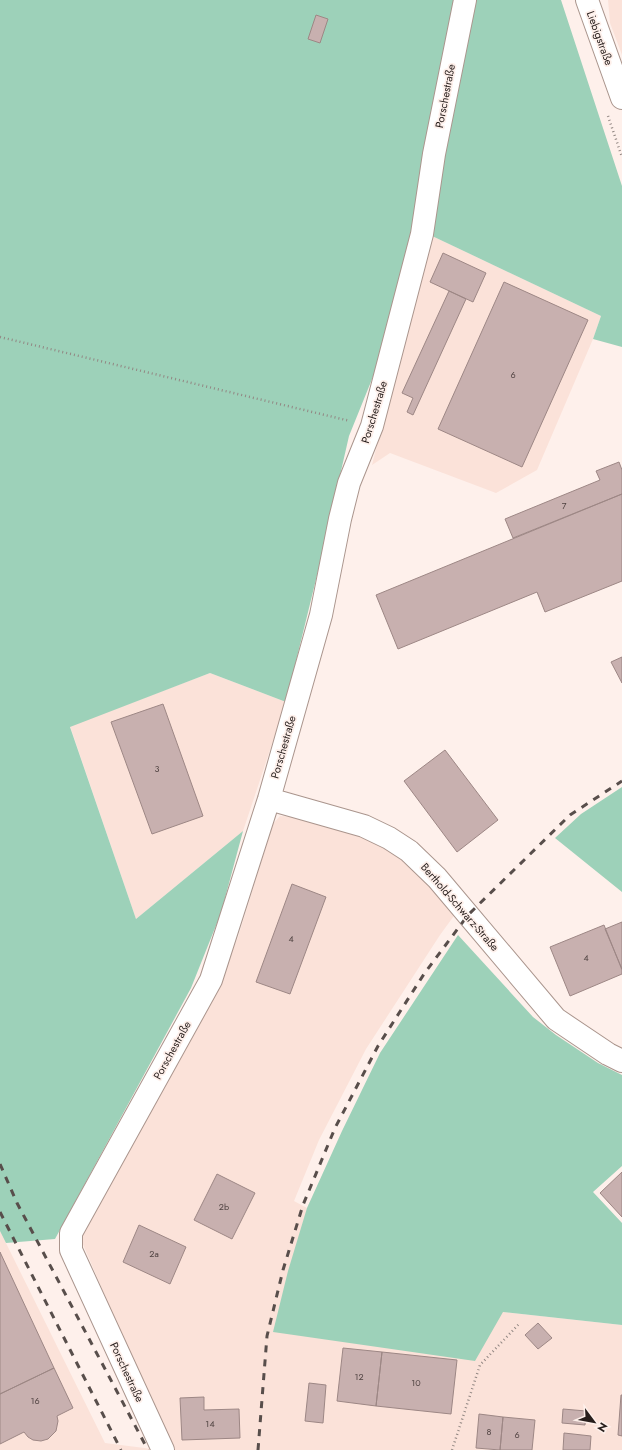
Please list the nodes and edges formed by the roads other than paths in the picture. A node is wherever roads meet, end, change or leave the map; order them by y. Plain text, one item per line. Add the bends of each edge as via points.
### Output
1 (465, 0) edge
2 (587, 0) edge
3 (622, 98) edge
4 (269, 799) junction
5 (622, 1061) edge
6 (163, 1450) edge

1 - 4 street, Porschestraße via 434,154 422,234 372,426 349,483 321,615
2 - 3 street, Liebigstraße
4 - 5 street, Berthold-Schwarz-Straße via 364,826 410,851 437,878 556,1019
4 - 6 street, Porschestraße via 211,980 71,1233 71,1250

